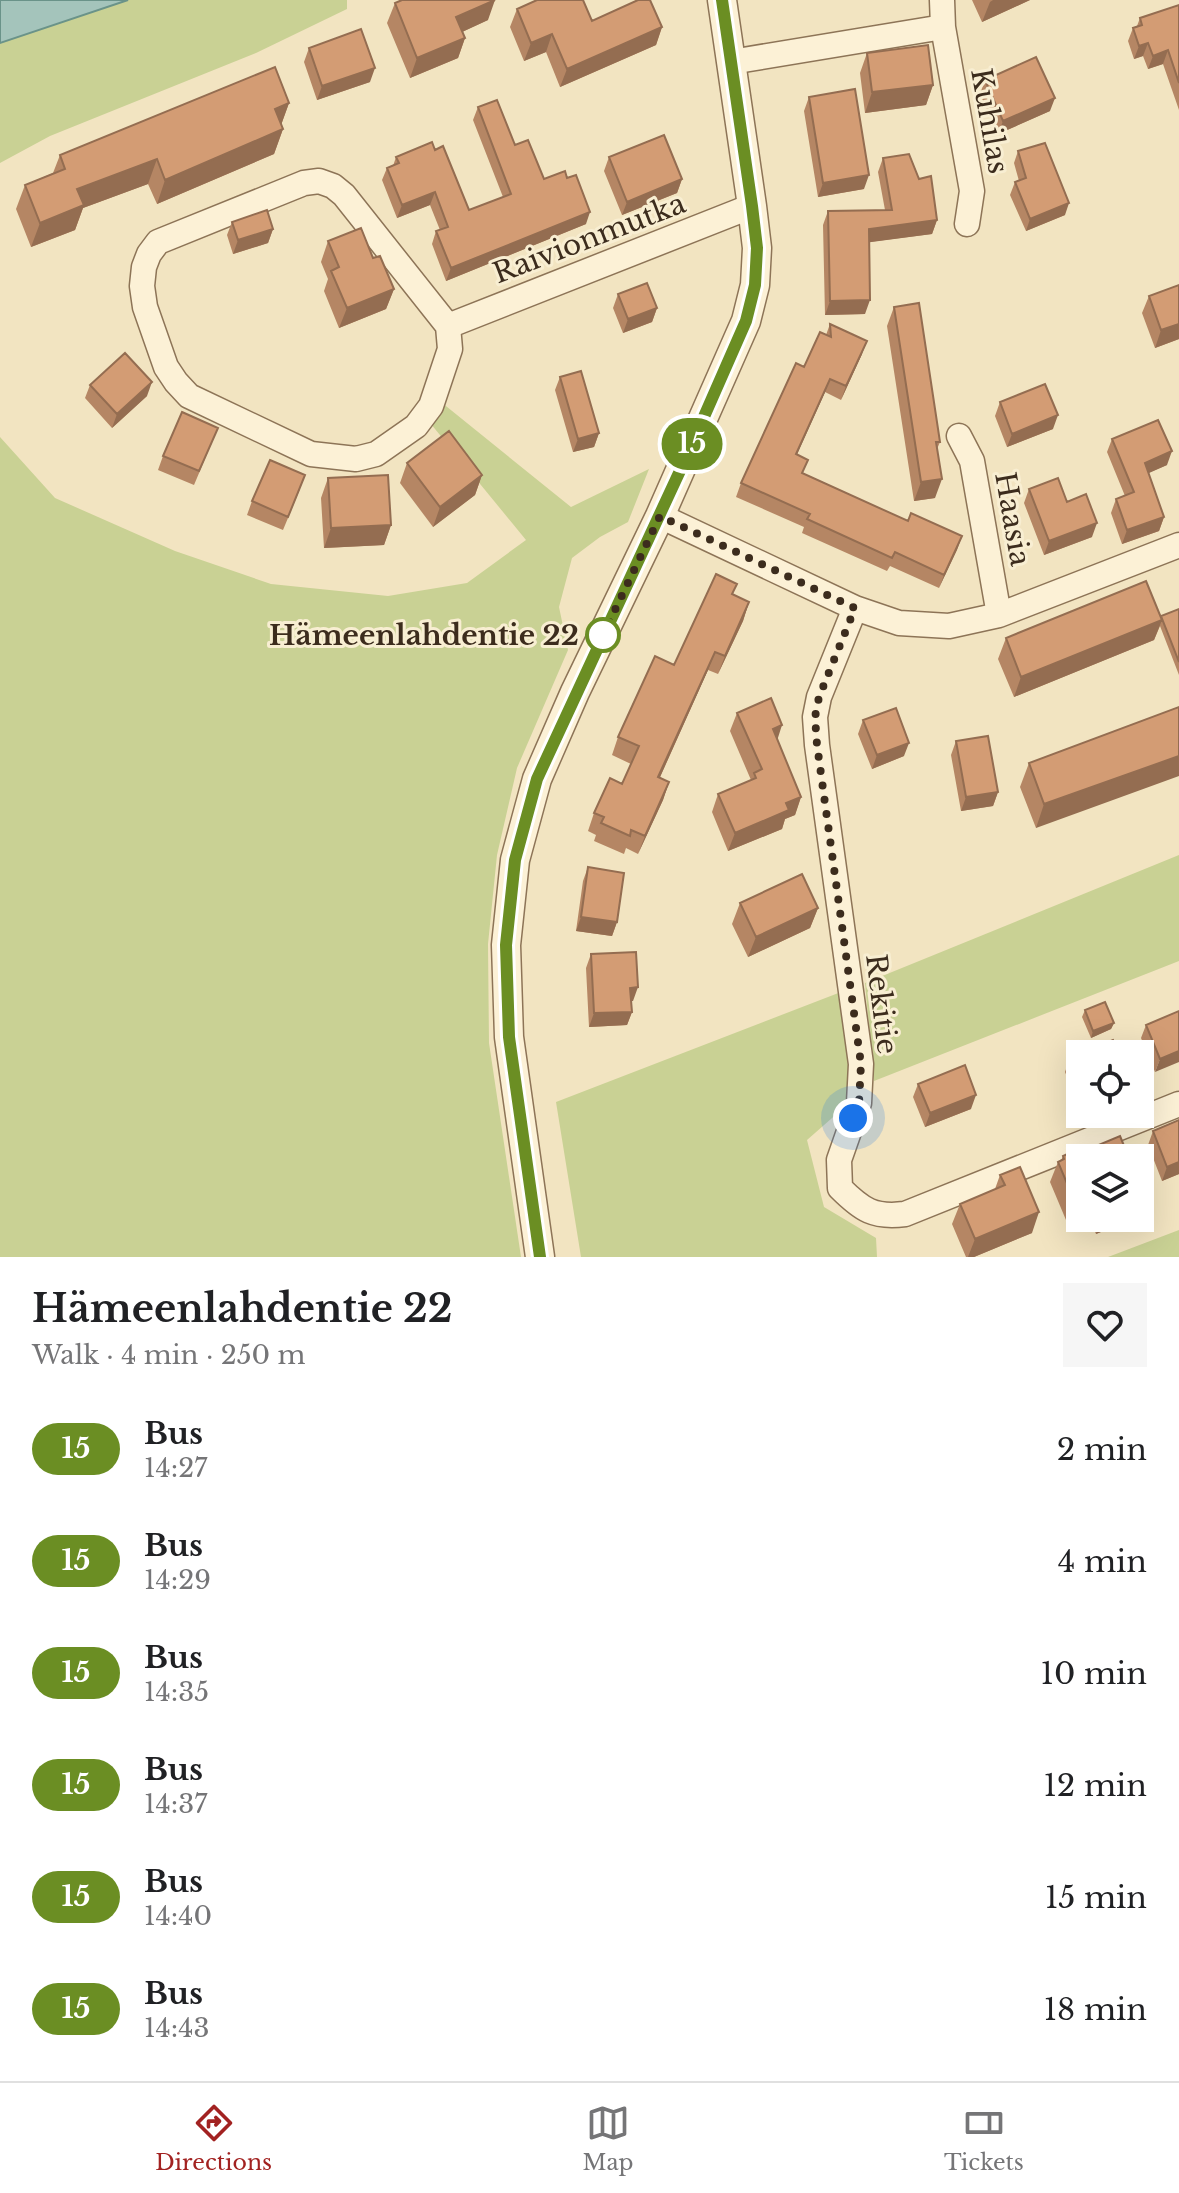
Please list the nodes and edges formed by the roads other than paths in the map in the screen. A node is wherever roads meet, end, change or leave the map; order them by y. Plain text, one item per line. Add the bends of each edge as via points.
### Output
1 (722, 0) edge
2 (942, 0) edge
3 (943, 27) junction
4 (731, 62) junction
5 (752, 206) junction
6 (967, 224) dead end
7 (448, 326) junction
8 (959, 436) dead end
9 (660, 516) junction
10 (1179, 545) edge
11 (855, 608) junction
12 (999, 615) junction
13 (1179, 1104) edge
14 (540, 1257) edge

1 - 4 street
2 - 3 street, Kuhilas
3 - 4 street
3 - 6 street, Kuhilas via 972,191
4 - 5 street
5 - 7 street, Raivionmutka
5 - 9 street via 757,248 746,321
7 - 7 street via 450,349 431,406 416,426 376,454 356,459 311,454 189,396 176,382 145,307 144,267 158,242 176,233 319,181 344,195
8 - 12 street, Haasia via 972,461
9 - 11 street
9 - 14 street via 537,779 515,860 506,945 509,1037
10 - 12 street
11 - 12 street via 899,623 949,626
11 - 13 street, Rekitie via 815,717 861,1064 859,1103 839,1160 840,1188 859,1208 886,1216 905,1214

